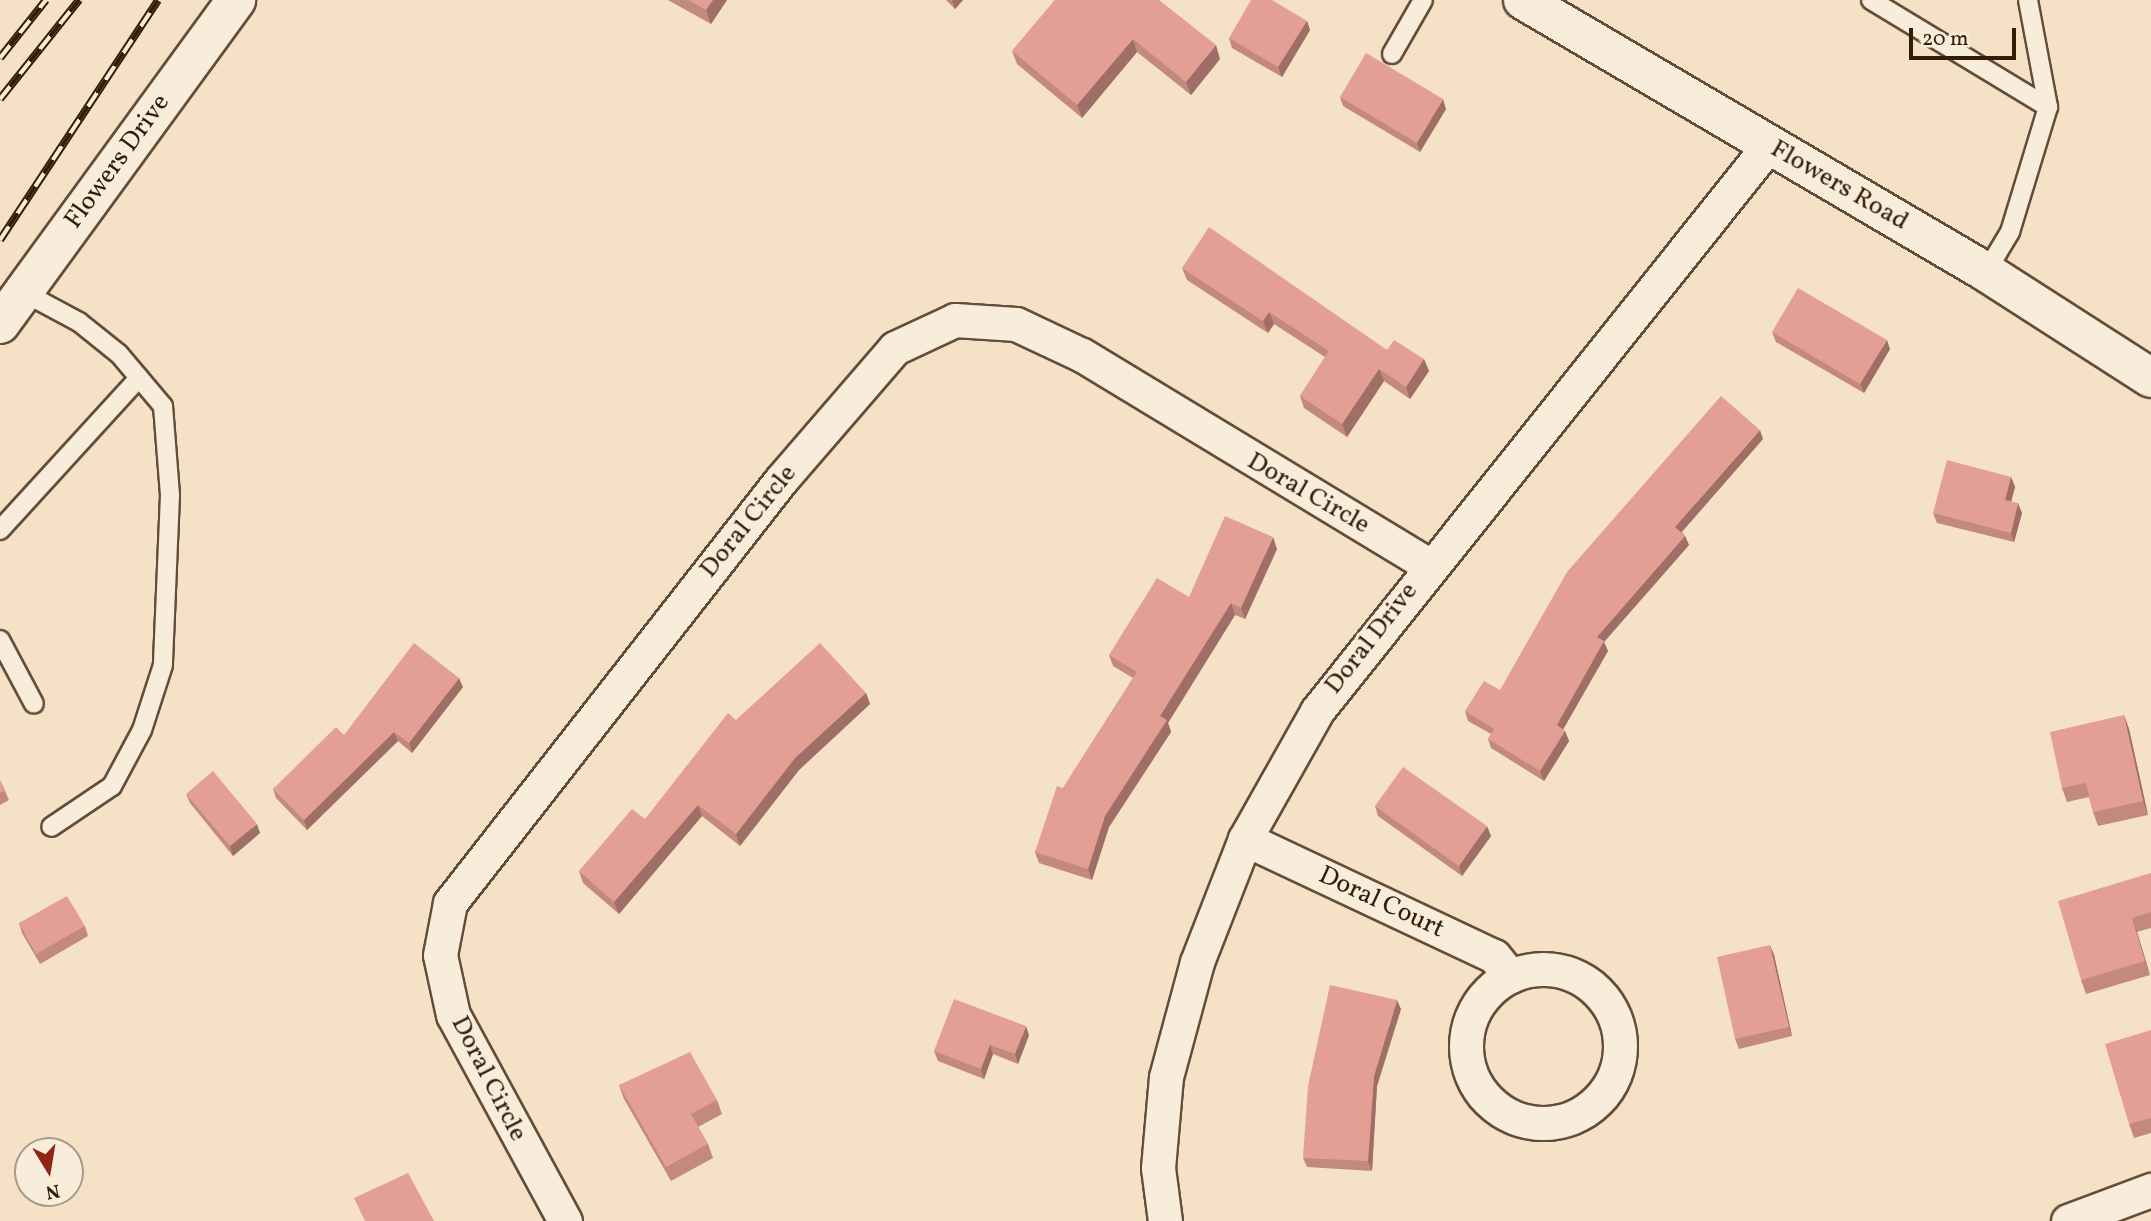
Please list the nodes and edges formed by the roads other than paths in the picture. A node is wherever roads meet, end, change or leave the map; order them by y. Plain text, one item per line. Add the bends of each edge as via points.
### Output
1 (236, 0) edge
2 (1423, 0) edge
3 (1523, 0) edge
4 (1871, 0) edge
5 (2028, 0) edge
6 (1392, 54) dead end
7 (2048, 107) junction
8 (1769, 145) junction
9 (1986, 272) junction
10 (23, 292) junction
11 (0, 324) edge
12 (139, 378) junction
13 (2151, 379) edge
14 (0, 530) edge
15 (1429, 565) junction
16 (0, 640) edge
17 (34, 704) dead end
18 (51, 827) dead end
19 (1245, 839) junction
20 (1510, 976) junction
21 (2151, 1190) edge
22 (565, 1221) edge
23 (1165, 1221) edge
24 (2068, 1221) edge

1 - 10 street, Flowers Drive
2 - 6 lane
3 - 8 street, Flowers Road
4 - 7 lane
5 - 7 lane
7 - 9 lane via 2010,232
8 - 9 street, Flowers Road
8 - 15 street, Doral Drive
9 - 13 street, Flowers Road
10 - 11 street, Flowers Drive
10 - 12 lane via 79,322
12 - 14 lane
12 - 18 lane via 163,406 170,495 163,666 142,730 112,786
15 - 19 street, Doral Drive via 1317,710
15 - 22 street, Doral Circle via 1082,355 1016,324 955,320 895,348 772,491 450,903 440,955 453,1015
16 - 17 lane
19 - 20 street, Doral Court via 1494,956
19 - 23 street, Doral Drive via 1197,962 1166,1077 1158,1168
20 - 20 street via 1485,994 1470,1020 1465,1050 1473,1079 1491,1104 1517,1119 1548,1123 1577,1116 1601,1097 1617,1071 1621,1041 1614,1012 1595,988 1569,972 1539,968
21 - 24 street

